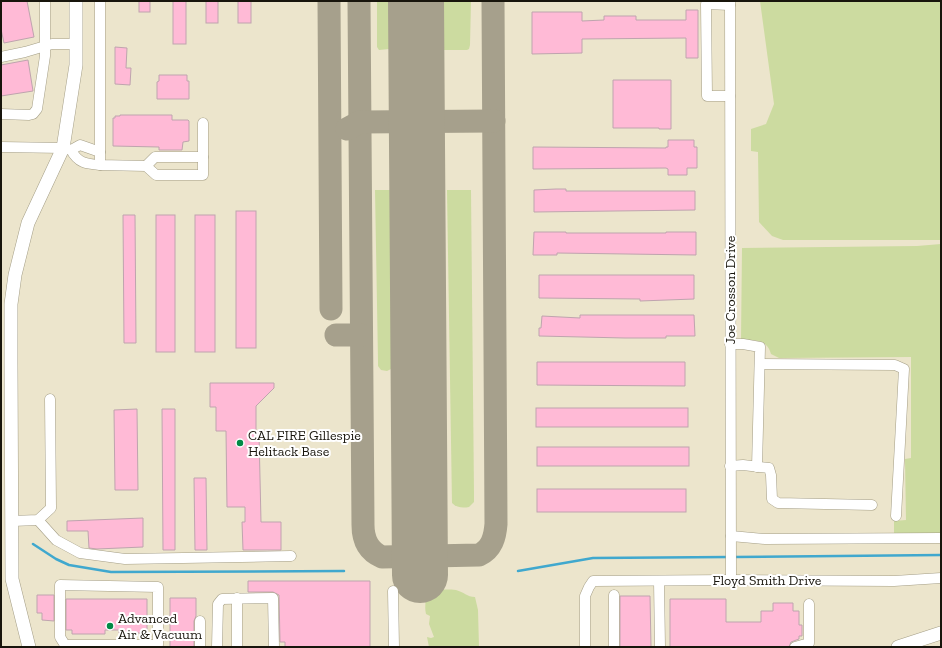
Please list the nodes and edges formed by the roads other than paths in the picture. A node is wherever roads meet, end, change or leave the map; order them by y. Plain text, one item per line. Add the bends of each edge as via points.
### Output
1 (45, 1) edge
2 (76, 1) edge
3 (100, 1) edge
4 (730, 3) edge
5 (76, 44) junction
6 (46, 47) junction
7 (1, 57) edge
8 (730, 96) junction
9 (1, 114) edge
10 (203, 124) dead end
11 (1, 146) edge
12 (67, 149) junction
13 (100, 152) junction
14 (203, 157) junction
15 (100, 165) junction
16 (146, 166) junction
17 (730, 344) junction
18 (760, 364) junction
19 (50, 399) dead end
20 (730, 466) junction
21 (756, 467) junction
22 (872, 505) dead end
23 (896, 516) dead end
24 (38, 520) junction
25 (12, 521) junction
26 (941, 538) edge
27 (731, 540) junction
28 (291, 556) dead end
29 (941, 578) edge
30 (731, 580) junction
31 (659, 581) junction
32 (393, 591) dead end
33 (614, 595) dead end
34 (237, 598) junction
35 (809, 604) dead end
36 (200, 621) dead end
37 (941, 633) edge
38 (65, 646) edge
39 (102, 646) edge
40 (150, 646) edge
41 (29, 647) edge
42 (200, 647) edge
43 (218, 647) edge
44 (237, 647) edge
45 (274, 647) edge
46 (394, 647) edge
47 (584, 647) edge
48 (614, 647) edge
49 (660, 647) edge
50 (795, 647) edge
51 (898, 647) edge

1 - 6 street
2 - 5 main road
3 - 13 street
4 - 8 street, Joe Crosson Drive
4 - 8 street via 706,4 707,96
5 - 6 street via 52,44
5 - 12 main road
6 - 7 street
6 - 9 street via 37,109 29,115
8 - 17 street, Joe Crosson Drive
10 - 14 street
11 - 12 street
12 - 13 street via 80,145
12 - 15 street via 76,158 88,164
12 - 25 main road via 28,223 15,275 10,364
13 - 15 street
14 - 16 street via 155,157
14 - 16 street via 203,175 156,175
15 - 16 street
17 - 18 street via 760,348
17 - 20 street, Joe Crosson Drive
18 - 21 street
18 - 23 street via 896,366 904,369
19 - 24 street via 51,508
20 - 21 street
20 - 27 street, Joe Crosson Drive
21 - 22 street via 769,468 772,499 778,503
24 - 25 street
24 - 28 street via 56,540 80,553 126,559
25 - 41 main road via 12,579
26 - 27 street
27 - 30 street, Joe Crosson Drive
29 - 30 street, Floyd Smith Drive via 894,581
30 - 31 street, Floyd Smith Drive
31 - 47 street, Floyd Smith Drive via 594,581 588,587 585,596
31 - 49 street
32 - 46 street
33 - 48 street
34 - 43 street via 222,598 218,604
34 - 44 street
34 - 45 street via 273,598
35 - 50 street via 809,643
36 - 42 street
37 - 51 main road
38 - 39 street
38 - 40 street via 60,637 60,585 158,587 158,645
39 - 40 street

